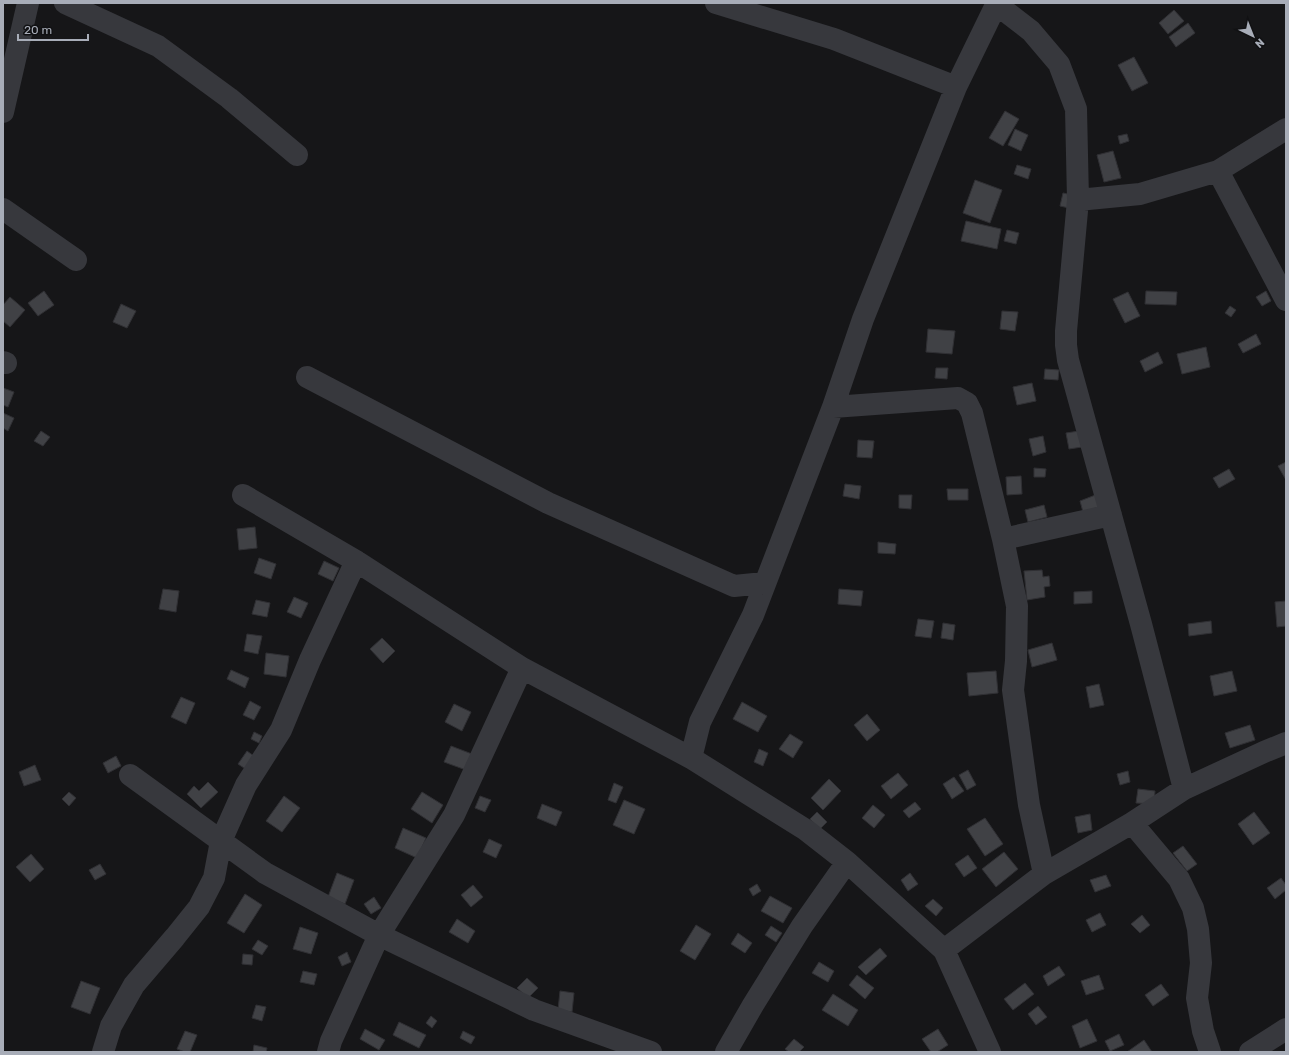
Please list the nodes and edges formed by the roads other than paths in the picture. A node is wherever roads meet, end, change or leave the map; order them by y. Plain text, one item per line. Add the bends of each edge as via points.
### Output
1 (28, 3) edge
2 (65, 3) edge
3 (716, 3) edge
4 (996, 3) edge
5 (956, 87) junction
6 (3, 112) edge
7 (1286, 129) edge
8 (297, 155) dead end
9 (1218, 171) junction
10 (1078, 200) junction
11 (3, 209) edge
12 (76, 260) dead end
13 (1286, 300) edge
14 (307, 377) dead end
15 (833, 407) junction
16 (243, 495) dead end
17 (1111, 515) junction
18 (1003, 539) junction
19 (356, 561) junction
20 (764, 583) junction
21 (734, 586) junction
22 (753, 615) junction
23 (522, 668) junction
24 (1286, 743) edge
25 (691, 758) junction
26 (130, 775) dead end
27 (1184, 789) junction
28 (1132, 822) junction
29 (221, 842) junction
30 (847, 862) junction
31 (1044, 874) junction
32 (379, 935) junction
33 (944, 950) junction
34 (1286, 1029) edge
35 (610, 1046) edge
36 (103, 1052) edge
37 (328, 1052) edge
38 (651, 1052) edge
39 (726, 1052) edge
40 (990, 1052) edge
41 (1210, 1052) edge
42 (1250, 1052) edge

1 - 6 street
2 - 8 street via 158,46 229,98
3 - 5 street via 834,39
4 - 5 street
4 - 10 street via 1031,31 1059,64 1076,109
5 - 15 street via 863,319
7 - 9 street
9 - 10 street via 1140,194
9 - 13 street
10 - 17 street via 1066,345
11 - 12 street
14 - 21 street via 548,503
15 - 18 street via 958,398 967,403 972,413
15 - 20 street
16 - 19 street
17 - 18 street
17 - 27 street
18 - 31 street via 1017,606 1013,690 1029,805
19 - 23 street
19 - 29 street via 281,730 246,785
20 - 21 street
20 - 22 street
21 - 22 street
22 - 25 street via 700,722
23 - 25 street
23 - 32 street via 454,815
24 - 27 street
25 - 30 street via 806,830
26 - 29 street
27 - 28 street
28 - 31 street
28 - 41 street via 1179,879 1193,908 1201,963 1197,998
29 - 32 street via 265,873
29 - 36 street via 214,878 199,907 134,985 111,1026
30 - 33 street
30 - 39 street via 802,926
31 - 33 street
32 - 35 street
32 - 37 street via 330,1041
33 - 40 street
34 - 42 street
35 - 38 street

